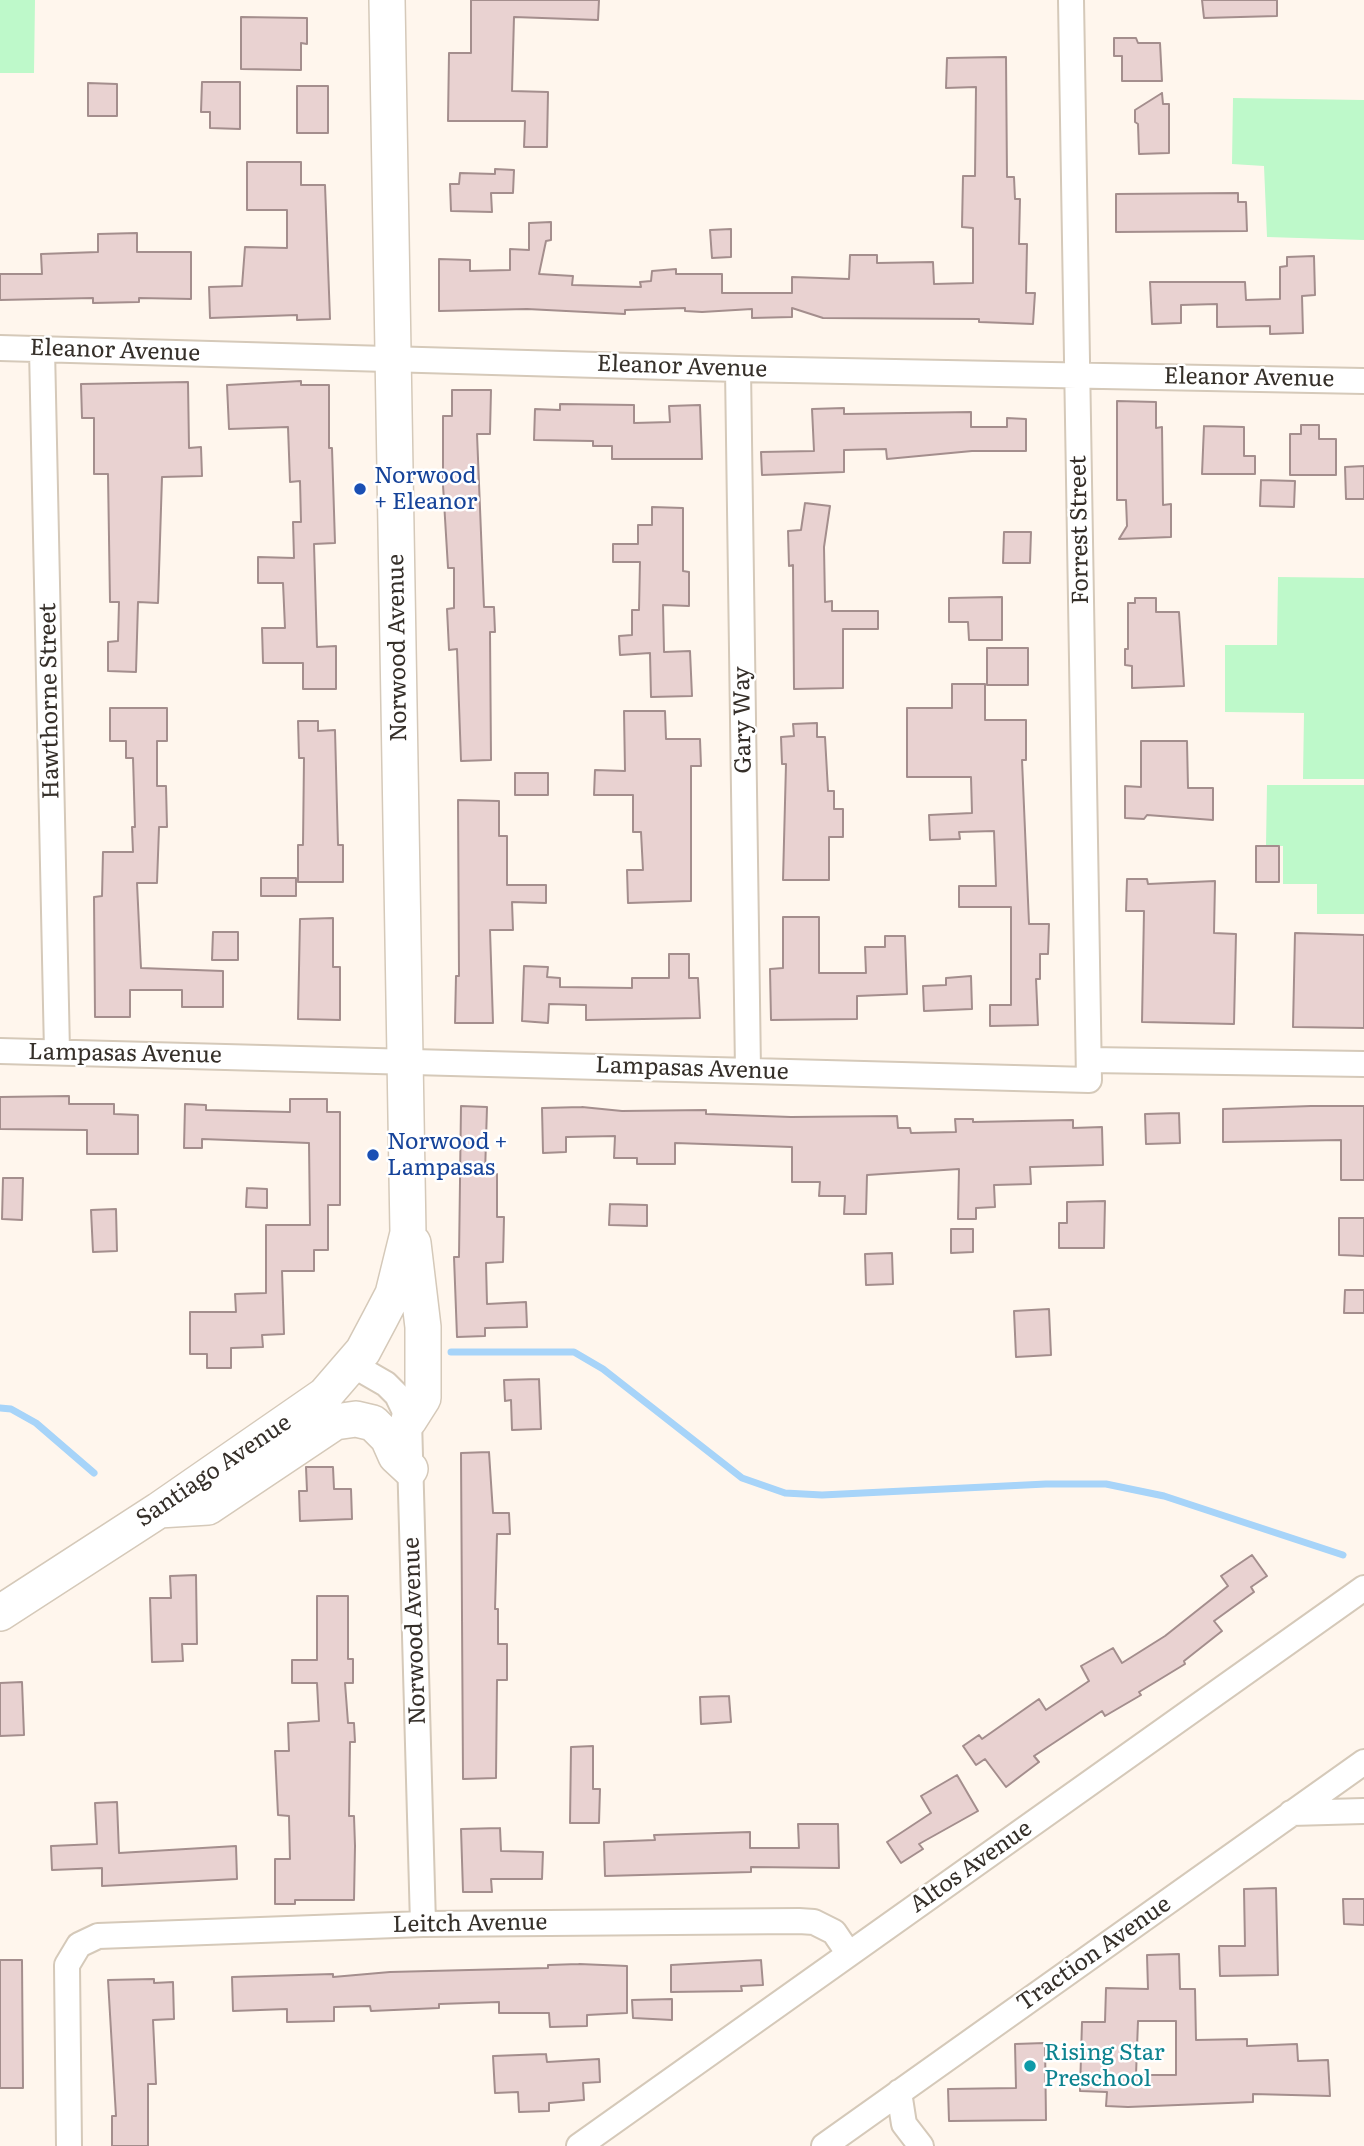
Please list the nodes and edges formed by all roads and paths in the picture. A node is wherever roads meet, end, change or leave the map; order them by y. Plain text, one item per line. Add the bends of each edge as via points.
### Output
1 (387, 0) edge
2 (1071, 0) edge
3 (0, 348) edge
4 (43, 349) junction
5 (393, 358) junction
6 (738, 369) junction
7 (1078, 375) junction
8 (1364, 381) edge
9 (0, 1051) edge
10 (57, 1052) junction
11 (1089, 1059) junction
12 (405, 1061) junction
13 (1364, 1064) edge
14 (748, 1070) junction
15 (409, 1210) junction
16 (393, 1294) joint
17 (353, 1365) junction
18 (409, 1420) junction
19 (410, 1469) junction
20 (159, 1510) junction
21 (1364, 1588) edge
22 (0, 1614) edge
23 (1364, 1762) edge
24 (1364, 1811) edge
25 (1291, 1813) junction
26 (422, 1924) junction
27 (849, 1954) junction
28 (899, 2092) junction
29 (69, 2146) edge
30 (579, 2146) edge
31 (824, 2146) edge
32 (922, 2146) edge

1 - 5 main road, Norwood Avenue
2 - 7 street, Forrest Street
3 - 4 street, Eleanor Avenue
4 - 5 street, Eleanor Avenue
4 - 10 street, Hawthorne Street
5 - 6 street, Eleanor Avenue
5 - 12 main road, Norwood Avenue
6 - 7 street, Eleanor Avenue
6 - 14 street, Gary Way
7 - 8 street, Eleanor Avenue
7 - 11 street, Forrest Street
9 - 10 street, Lampasas Avenue
10 - 12 street, Lampasas Avenue
11 - 13 street
11 - 14 street, Lampasas Avenue via 1089,1080
12 - 14 street, Lampasas Avenue
12 - 15 main road, Norwood Avenue
15 - 16 main road, Norwood Avenue
15 - 18 main road via 423,1327 423,1398
16 - 17 main road, Santiago Avenue
17 - 18 street, Norwood Avenue via 386,1384
17 - 20 main road, Santiago Avenue via 325,1395
18 - 19 street, Norwood Avenue
19 - 20 main road via 373,1423 356,1419 335,1422 208,1507
19 - 26 street, Norwood Avenue
20 - 22 main road, Santiago Avenue
21 - 27 street, Altos Avenue
23 - 25 street, Traction Avenue
24 - 25 street
25 - 28 street, Traction Avenue
26 - 27 street, Leitch Avenue via 805,1921 834,1932
26 - 29 street, Leitch Avenue via 110,1934 79,1945 69,1957 66,1973
27 - 30 street, Altos Avenue
28 - 31 street, Traction Avenue
28 - 32 street via 904,2124

